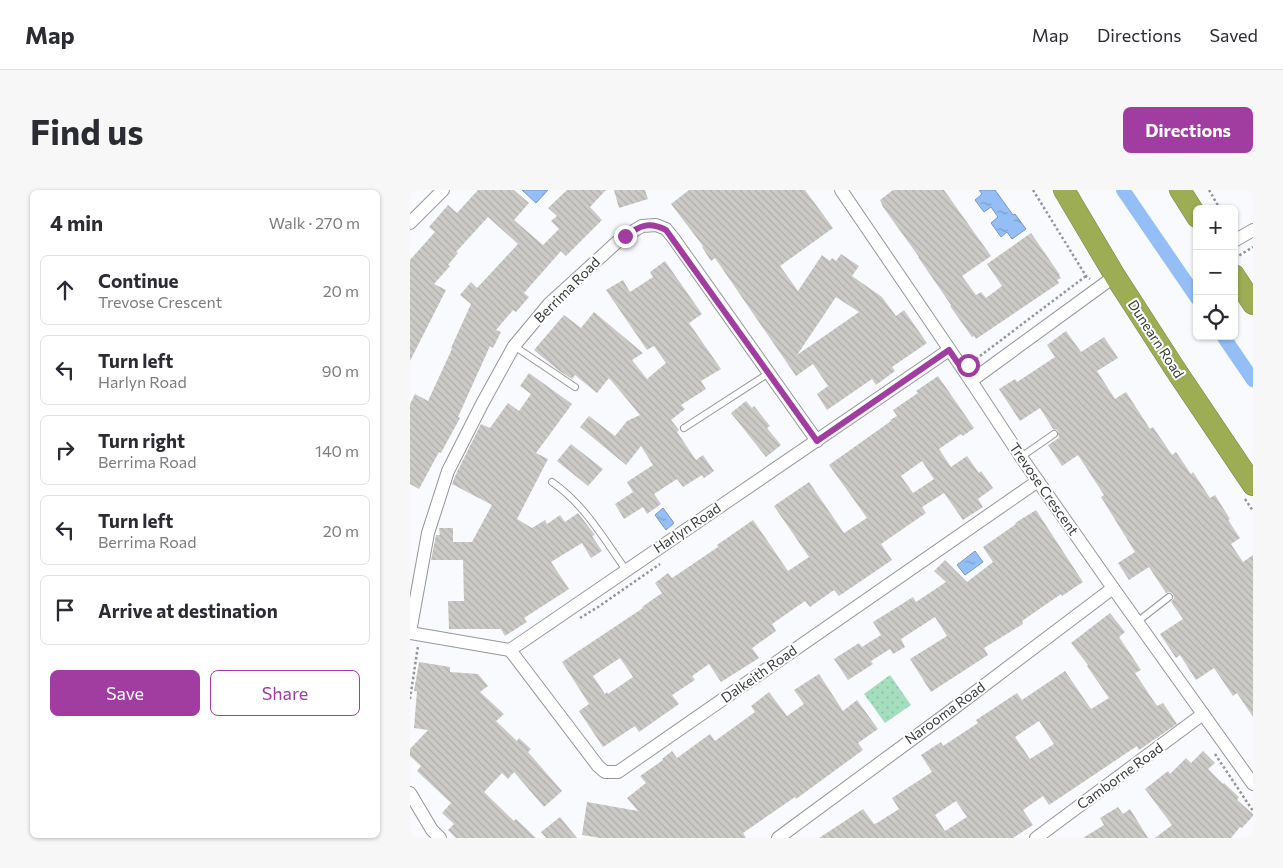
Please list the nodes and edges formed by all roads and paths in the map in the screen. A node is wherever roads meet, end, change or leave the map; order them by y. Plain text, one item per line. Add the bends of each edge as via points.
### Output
1 (443, 190) edge
2 (841, 190) edge
3 (1064, 190) edge
4 (1180, 190) edge
5 (1209, 190) edge
6 (1218, 205) edge
7 (1193, 210) edge
8 (410, 223) edge
9 (1253, 230) edge
10 (1238, 239) edge
11 (1253, 247) edge
12 (1238, 256) edge
13 (1086, 276) dead end
14 (1114, 276) junction
15 (1238, 281) edge
16 (1253, 304) edge
17 (514, 346) junction
18 (949, 350) junction
19 (962, 369) junction
20 (769, 373) junction
21 (971, 381) junction
22 (575, 387) dead end
23 (684, 428) dead end
24 (1054, 434) dead end
25 (817, 441) junction
26 (1021, 457) junction
27 (1038, 481) junction
28 (552, 482) dead end
29 (1253, 485) edge
30 (662, 562) dead end
31 (626, 570) junction
32 (1112, 588) junction
33 (1169, 597) dead end
34 (1137, 622) junction
35 (572, 623) dead end
36 (413, 634) edge
37 (510, 650) junction
38 (410, 699) edge
39 (1204, 714) junction
40 (1215, 754) dead end
41 (1253, 784) edge
42 (410, 793) edge
43 (1253, 811) edge
44 (440, 838) edge
45 (778, 838) edge
46 (1036, 838) edge

1 - 8 street
2 - 18 street, Trevose Crescent
3 - 14 highway, Dunearn Road
4 - 7 highway
5 - 6 path
9 - 10 street
11 - 12 path
13 - 19 path
14 - 21 street
14 - 29 highway, Dunearn Road
15 - 16 highway
17 - 20 street, Berrima Road via 549,304 616,243 642,226 656,224 674,239
17 - 22 lane
17 - 36 street, Berrima Road via 448,471 428,533
18 - 19 street, Trevose Crescent
18 - 25 street, Harlyn Road
19 - 21 street, Trevose Crescent
20 - 23 lane
20 - 25 street, Berrima Road
21 - 26 street, Trevose Crescent
24 - 26 lane
25 - 31 street, Harlyn Road
26 - 27 street, Trevose Crescent
27 - 32 street, Trevose Crescent
27 - 37 street, Dalkeith Road via 618,772 605,772 598,766
28 - 31 lane via 586,514
30 - 35 path
31 - 37 street, Harlyn Road
32 - 34 street, Trevose Crescent
32 - 45 street, Narooma Road
33 - 34 lane
34 - 39 street, Trevose Crescent
36 - 37 street
36 - 38 path
39 - 41 street, Trevose Crescent
39 - 46 street, Camborne Road
40 - 43 path
42 - 44 street

